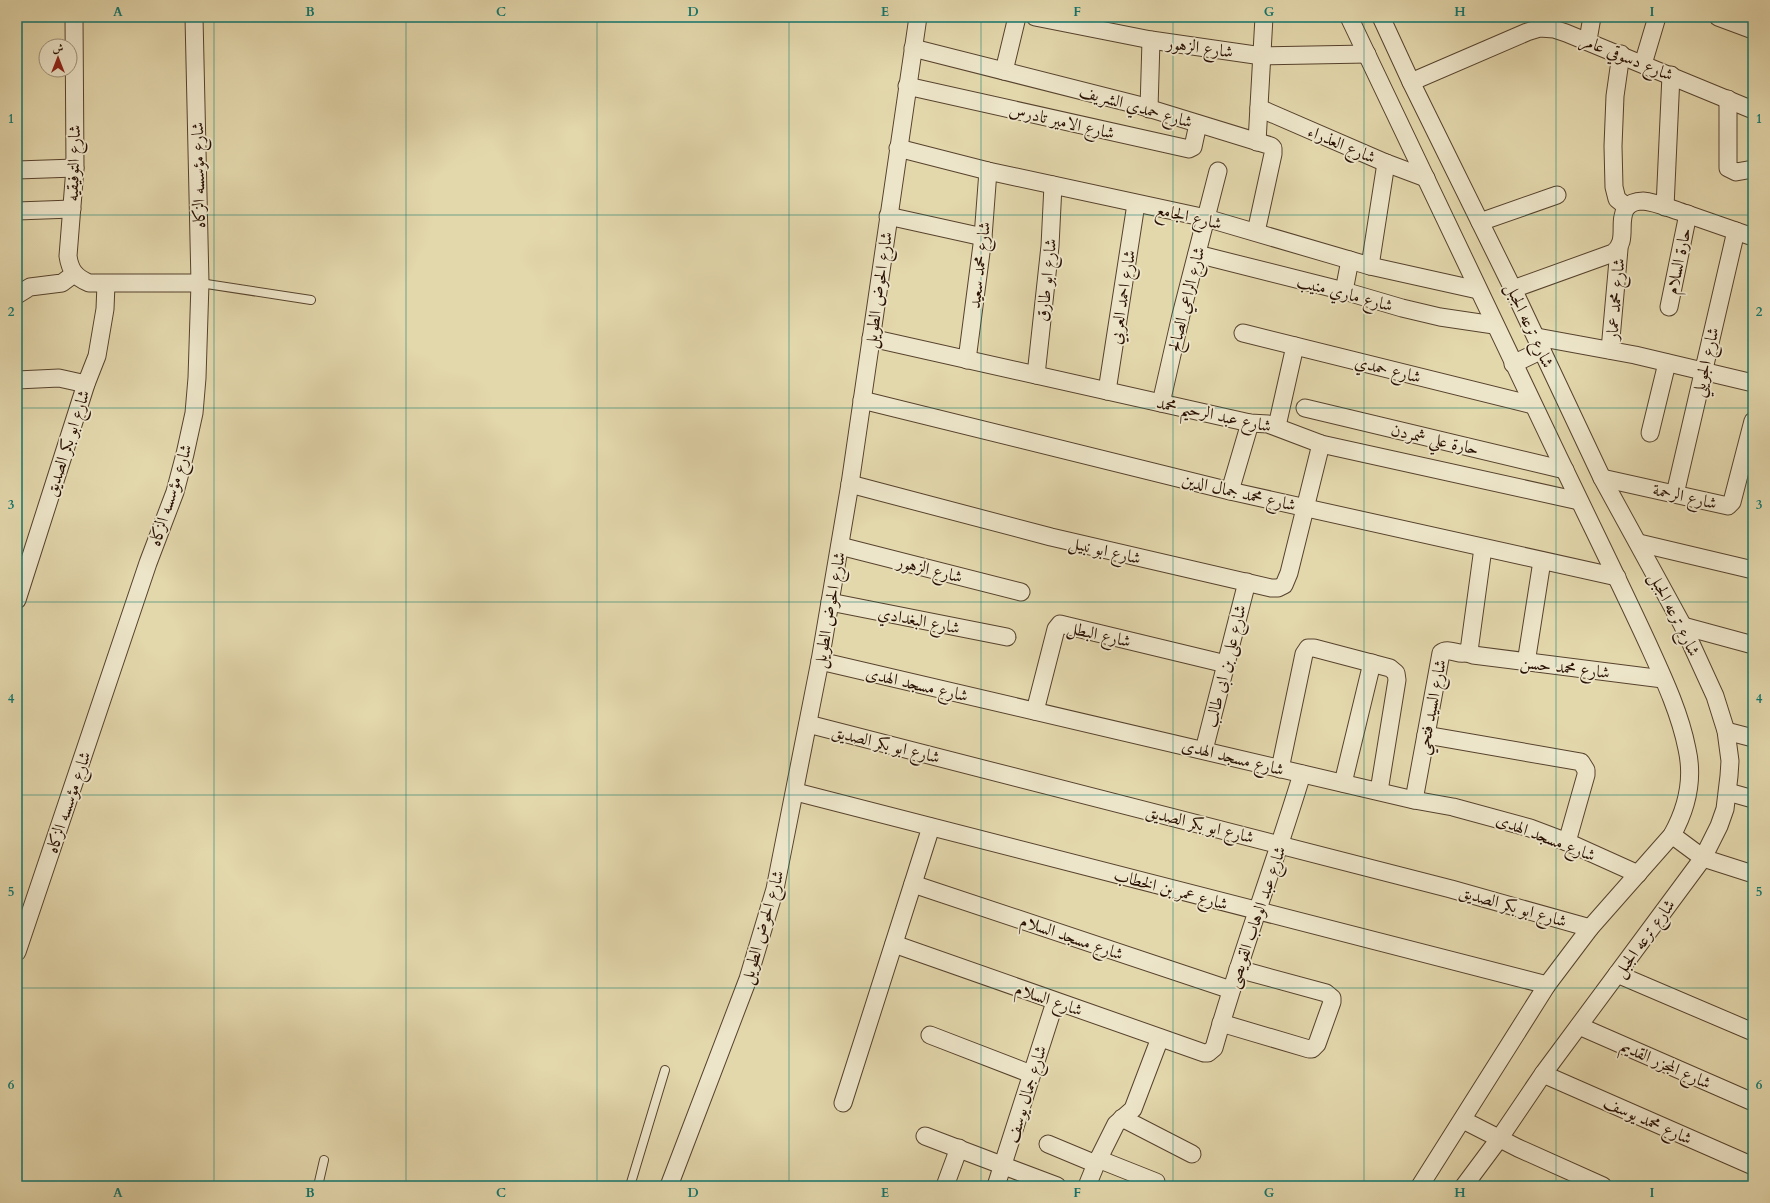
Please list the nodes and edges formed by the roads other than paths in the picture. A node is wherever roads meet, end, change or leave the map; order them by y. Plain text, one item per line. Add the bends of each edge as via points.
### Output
1 (74, 17) edge
2 (194, 17) edge
3 (918, 17) edge
4 (1017, 17) edge
5 (1035, 17) edge
6 (1264, 17) edge
7 (1349, 17) edge
8 (1381, 17) edge
9 (1592, 17) edge
10 (1657, 17) edge
11 (1718, 17) edge
12 (1753, 30) edge
13 (1151, 40) junction
14 (1588, 40) junction
15 (913, 48) junction
16 (1367, 54) junction
17 (1621, 54) junction
18 (1262, 56) junction
19 (1643, 64) junction
20 (1004, 71) junction
21 (1671, 75) junction
22 (1412, 82) junction
23 (907, 86) junction
24 (1728, 99) junction
25 (1259, 108) junction
26 (1149, 109) junction
27 (1753, 110) edge
28 (1198, 124) junction
29 (1257, 142) junction
30 (898, 148) junction
31 (1386, 163) junction
32 (75, 168) junction
33 (1753, 168) edge
34 (17, 170) edge
35 (988, 171) junction
36 (1218, 171) dead end
37 (1426, 178) junction
38 (1053, 185) junction
39 (1557, 195) dead end
40 (1136, 204) junction
41 (1627, 207) junction
42 (1665, 207) junction
43 (72, 209) junction
44 (17, 211) edge
45 (1688, 214) junction
46 (888, 216) junction
47 (1206, 218) junction
48 (1480, 222) junction
49 (1736, 231) junction
50 (1256, 232) junction
51 (983, 237) junction
52 (1753, 237) edge
53 (1619, 249) junction
54 (1197, 254) junction
55 (1350, 260) junction
56 (1370, 266) junction
57 (74, 274) junction
58 (200, 283) junction
59 (106, 284) junction
60 (1513, 289) junction
61 (1478, 290) junction
62 (1344, 291) junction
63 (17, 294) edge
64 (311, 300) dead end
65 (1669, 307) dead end
66 (1494, 325) junction
67 (1243, 333) dead end
68 (871, 338) junction
69 (1540, 344) junction
70 (1295, 346) junction
71 (1610, 350) junction
72 (967, 360) junction
73 (1667, 363) junction
74 (1513, 364) junction
75 (1702, 372) junction
76 (1036, 375) junction
77 (17, 380) edge
78 (1753, 383) edge
79 (86, 384) junction
80 (1107, 391) junction
81 (862, 400) junction
82 (1161, 403) junction
83 (1533, 405) junction
84 (1306, 408) dead end
85 (1753, 421) edge
86 (1250, 423) junction
87 (1277, 426) junction
88 (1650, 434) dead end
89 (1321, 444) junction
90 (1565, 470) junction
91 (1602, 478) junction
92 (850, 484) junction
93 (1230, 491) junction
94 (1675, 494) junction
95 (1580, 501) junction
96 (1305, 508) junction
97 (1639, 543) junction
98 (840, 546) junction
99 (1483, 548) junction
100 (1542, 561) junction
101 (1753, 570) edge
102 (1617, 577) junction
103 (1247, 582) junction
104 (1021, 592) dead end
105 (17, 600) edge
106 (830, 602) junction
107 (1683, 626) junction
108 (1007, 637) dead end
109 (1753, 645) edge
110 (1468, 653) junction
111 (820, 661) junction
112 (1372, 663) junction
113 (1526, 663) junction
114 (1226, 664) junction
115 (1664, 679) junction
116 (1035, 711) junction
117 (808, 724) junction
118 (1726, 731) junction
119 (1426, 735) junction
120 (1753, 738) edge
121 (1204, 750) junction
122 (1280, 769) junction
123 (1302, 774) junction
124 (1343, 783) junction
125 (1379, 791) junction
126 (796, 792) junction
127 (1728, 792) junction
128 (1414, 800) junction
129 (1753, 800) edge
130 (932, 827) junction
131 (1672, 835) junction
132 (1567, 842) junction
133 (1280, 845) junction
134 (1703, 858) junction
135 (1638, 874) junction
136 (1753, 874) edge
137 (913, 884) junction
138 (1258, 912) junction
139 (1590, 928) junction
140 (894, 944) junction
141 (17, 952) edge
142 (1238, 969) junction
143 (1617, 974) junction
144 (1547, 985) junction
145 (1231, 990) junction
146 (1055, 1002) junction
147 (1221, 1023) junction
148 (1579, 1026) junction
149 (1753, 1032) edge
150 (930, 1035) dead end
151 (1160, 1038) junction
152 (1204, 1053) joint
153 (665, 1070) dead end
154 (1032, 1074) junction
155 (1543, 1074) junction
156 (1753, 1102) edge
157 (843, 1103) dead end
158 (1122, 1118) junction
159 (1463, 1120) junction
160 (926, 1136) dead end
161 (1499, 1139) junction
162 (1048, 1144) dead end
163 (959, 1148) junction
164 (1192, 1154) dead end
165 (324, 1160) dead end
166 (1097, 1161) junction
167 (1003, 1165) junction
168 (1753, 1166) edge
169 (1029, 1181) edge
170 (318, 1186) edge
171 (630, 1186) edge
172 (669, 1186) edge
173 (945, 1186) edge
174 (996, 1186) edge
175 (1057, 1186) edge
176 (1087, 1186) edge
177 (1156, 1186) edge
178 (1420, 1186) edge
179 (1464, 1186) edge
180 (1603, 1186) edge

1 - 32 street, شارع التوفيقيه
2 - 58 street, شارع مؤسسه الزكاه
3 - 15 street, شارع الحوض الطويل
4 - 20 street
5 - 13 street, شارع الزهور
6 - 18 street
7 - 16 street, شارع ترعه الجبل
8 - 22 street, شارع ترعه الجبل
9 - 14 street
10 - 19 street
11 - 12 street
13 - 18 street, شارع الزهور
13 - 26 street
14 - 17 street, شارع دسوقي عامر
14 - 22 street, شارع دسوقي عامر via 1554,29 1540,28
15 - 20 street, شارع حمدي الشريف
15 - 23 street, شارع الحوض الطويل
16 - 18 street, شارع الزهور
16 - 37 street, شارع ترعه الجبل
17 - 19 street, شارع دسوقي عامر
17 - 41 street via 1615,96 1614,187 1617,199
18 - 25 street
19 - 21 street, شارع دسوقي عامر
20 - 26 street, شارع حمدي الشريف
21 - 24 street, شارع دسوقي عامر
21 - 42 street
22 - 48 street, شارع ترعه الجبل
23 - 28 street, شارع الامير تادرس via 1189,149 1193,147
23 - 30 street, شارع الحوض الطويل
24 - 27 street, شارع دسوقي عامر
24 - 33 street via 1728,168 1736,172
25 - 29 street
25 - 31 street, شارع العذراء
26 - 28 street, شارع حمدي الشريف
28 - 29 street, شارع حمدي الشريف
29 - 50 street, شارع حمدي الشريف via 1271,146 1274,151
30 - 35 street, شارع الجامع
30 - 46 street, شارع الحوض الطويل
31 - 37 street, شارع العذراء
31 - 56 street
32 - 34 street
32 - 43 street, شارع التوفيقيه
35 - 38 street, شارع الجامع
35 - 51 street, شارع محمد سعيد
36 - 47 street, شارع الراعي الصالح
37 - 61 street, شارع ترعه الجبل
38 - 40 street, شارع الجامع
38 - 76 street, شارع ابو طارق via 1050,246
39 - 48 street
40 - 47 street, شارع الجامع
40 - 80 street, شارع احمد العربي
41 - 42 street via 1634,202 1642,201
41 - 53 street, شارع محمد عمار
42 - 45 street
43 - 44 street
43 - 57 street, شارع التوفيقيه via 68,256
45 - 49 street
45 - 65 street, حارة السلام
46 - 51 street
46 - 68 street, شارع الحوض الطويل
47 - 50 street, شارع الجامع
47 - 54 street, شارع الراعي الصالح
48 - 60 street, شارع ترعه الجبل
49 - 52 street
49 - 75 street, شارع الجويلي
50 - 55 street, شارع الجامع
51 - 72 street, شارع محمد سعيد
53 - 60 street
53 - 71 street, شارع محمد عمار
54 - 62 street, شارع ماري منيب
54 - 82 street, شارع الراعي الصالح
55 - 56 street, شارع الجامع
55 - 62 street
56 - 61 street, شارع الجامع
57 - 59 street via 89,283
57 - 63 street via 62,283 30,287
58 - 59 street
58 - 64 lane
58 - 141 street, شارع مؤسسه الزكاه via 194,413 175,492 148,563
59 - 79 street, شارع ابو بكر الصديق via 97,356
60 - 69 street, شارع ترعه الجبل
61 - 66 street, شارع ترعه الجبل
62 - 66 street, شارع ماري منيب via 1440,317
66 - 74 street, شارع ترعه الجبل
67 - 70 street, شارع حمدي
68 - 72 street, شارع عبد الرحيم محمد
68 - 81 street, شارع الحوض الطويل
69 - 71 street
69 - 74 street
69 - 91 street, شارع ترعه الجبل
70 - 83 street, شارع حمدي
70 - 87 street
71 - 73 street
72 - 76 street, شارع عبد الرحيم محمد
73 - 75 street
73 - 88 street
74 - 83 street, شارع ترعه الجبل
75 - 78 street
75 - 94 street, شارع الجويلي
76 - 80 street, شارع عبد الرحيم محمد
77 - 79 street via 59,378
79 - 105 street, شارع ابو بكر الصديق
80 - 82 street, شارع عبد الرحيم محمد
81 - 92 street, شارع الحوض الطويل
81 - 93 street, شارع محمد جمال الدين
82 - 86 street, شارع عبد الرحيم محمد
83 - 90 street, شارع ترعه الجبل
84 - 90 street, حارة علي شمردن
85 - 94 street, شارع الرحمة via 1732,504 1726,506
86 - 87 street, شارع عبد الرحيم محمد
86 - 93 street
87 - 89 street, شارع عبد الرحيم محمد
89 - 95 street, شارع عبد الرحيم محمد
89 - 96 street
90 - 95 street, شارع ترعه الجبل
91 - 94 street, شارع الرحمة
91 - 97 street, شارع ترعه الجبل
92 - 98 street, شارع الحوض الطويل
92 - 103 street, شارع ابو نبيل via 1051,537
93 - 96 street, شارع محمد جمال الدين
95 - 102 street, شارع ترعه الجبل
96 - 99 street, شارع محمد جمال الدين
96 - 103 street, شارع ابو نبيل via 1284,585 1271,588
97 - 101 street
97 - 107 street, شارع ترعه الجبل
98 - 104 street, شارع الزهور
98 - 106 street, شارع الحوض الطويل
99 - 100 street, شارع محمد جمال الدين
99 - 110 street, شارع السيد فتحي
100 - 102 street, شارع محمد جمال الدين
100 - 113 street
102 - 115 street, شارع ترعه الجبل
103 - 114 street, شارع على بن ابى طالب
106 - 108 street, شارع البغدادي
106 - 111 street, شارع الحوض الطويل
107 - 109 street
107 - 118 street, شارع ترعه الجبل via 1715,696
110 - 113 street, شارع محمد حسن
110 - 119 street, شارع السيد فتحي via 1445,650 1440,653
111 - 116 street, شارع مسجد الهدى
111 - 117 street, شارع الحوض الطويل
112 - 122 street via 1308,648 1304,654
112 - 124 street
112 - 125 street via 1394,670 1397,676
113 - 115 street, شارع محمد حسن
114 - 116 street, شارع البطل via 1060,624 1056,628
114 - 121 street, شارع على بن ابى طالب
115 - 131 street, شارع ترعه الجبل via 1682,730 1690,766 1687,802
116 - 121 street, شارع مسجد الهدى
117 - 126 street, شارع الحوض الطويل
117 - 133 street, شارع ابو بكر الصديق
118 - 120 street
118 - 127 street, شارع ترعه الجبل via 1730,761
119 - 128 street, شارع السيد فتحي
119 - 132 street via 1581,762 1586,775
121 - 122 street, شارع مسجد الهدى
122 - 123 street, شارع مسجد الهدى
123 - 124 street, شارع مسجد الهدى
123 - 133 street, شارع عبد الوهاب القويصى
124 - 125 street, شارع مسجد الهدى
125 - 128 street, شارع مسجد الهدى
126 - 130 street, شارع عمر بن الخطاب
126 - 172 street, شارع الحوض الطويل via 775,889 758,950
127 - 129 street
127 - 134 street, شارع ترعه الجبل via 1719,826
128 - 132 street, شارع مسجد الهدى via 1491,816
130 - 137 street
130 - 138 street, شارع عمر بن الخطاب
131 - 134 street
131 - 135 street, شارع ترعه الجبل
132 - 135 street, شارع مسجد الهدى
133 - 138 street, شارع عبد الوهاب القويصى
133 - 139 street, شارع ابو بكر الصديق via 1451,888
134 - 136 street
134 - 143 street, شارع ترعه الجبل
135 - 139 street, شارع ترعه الجبل
137 - 140 street
137 - 145 street, شارع مسجد السلام
138 - 142 street, شارع عبد الوهاب القويصى
138 - 144 street, شارع عمر بن الخطاب
139 - 144 street, شارع ترعه الجبل
140 - 146 street, شارع السلام
140 - 157 street
142 - 145 street, شارع عبد الوهاب القويصى
142 - 147 street via 1326,993 1332,998 1332,1002 1317,1044 1309,1049
143 - 148 street, شارع ترعه الجبل
143 - 149 street
144 - 159 street, شارع ترعه الجبل
145 - 147 street, شارع عبد الوهاب القويصى
146 - 151 street, شارع السلام
146 - 154 street, شارع جمال يوسف
147 - 152 street, شارع عبد الوهاب القويصى via 1214,1048
148 - 155 street, شارع ترعه الجبل
148 - 156 street, شارع المجزر القديم
150 - 154 street
151 - 152 street, شارع السلام
151 - 158 street via 1133,1109
153 - 171 lane
154 - 167 street, شارع جمال يوسف
155 - 161 street, شارع ترعه الجبل
155 - 168 street, شارع محمد يوسف
158 - 164 street
158 - 166 street via 1116,1124
159 - 161 street
159 - 178 street, شارع ترعه الجبل
160 - 163 street
161 - 179 street, شارع ترعه الجبل
161 - 180 street
162 - 166 street
163 - 167 street
163 - 173 street
165 - 170 lane
166 - 176 street
166 - 177 street via 1156,1182
167 - 169 street
167 - 174 street, شارع جمال يوسف
169 - 175 street

